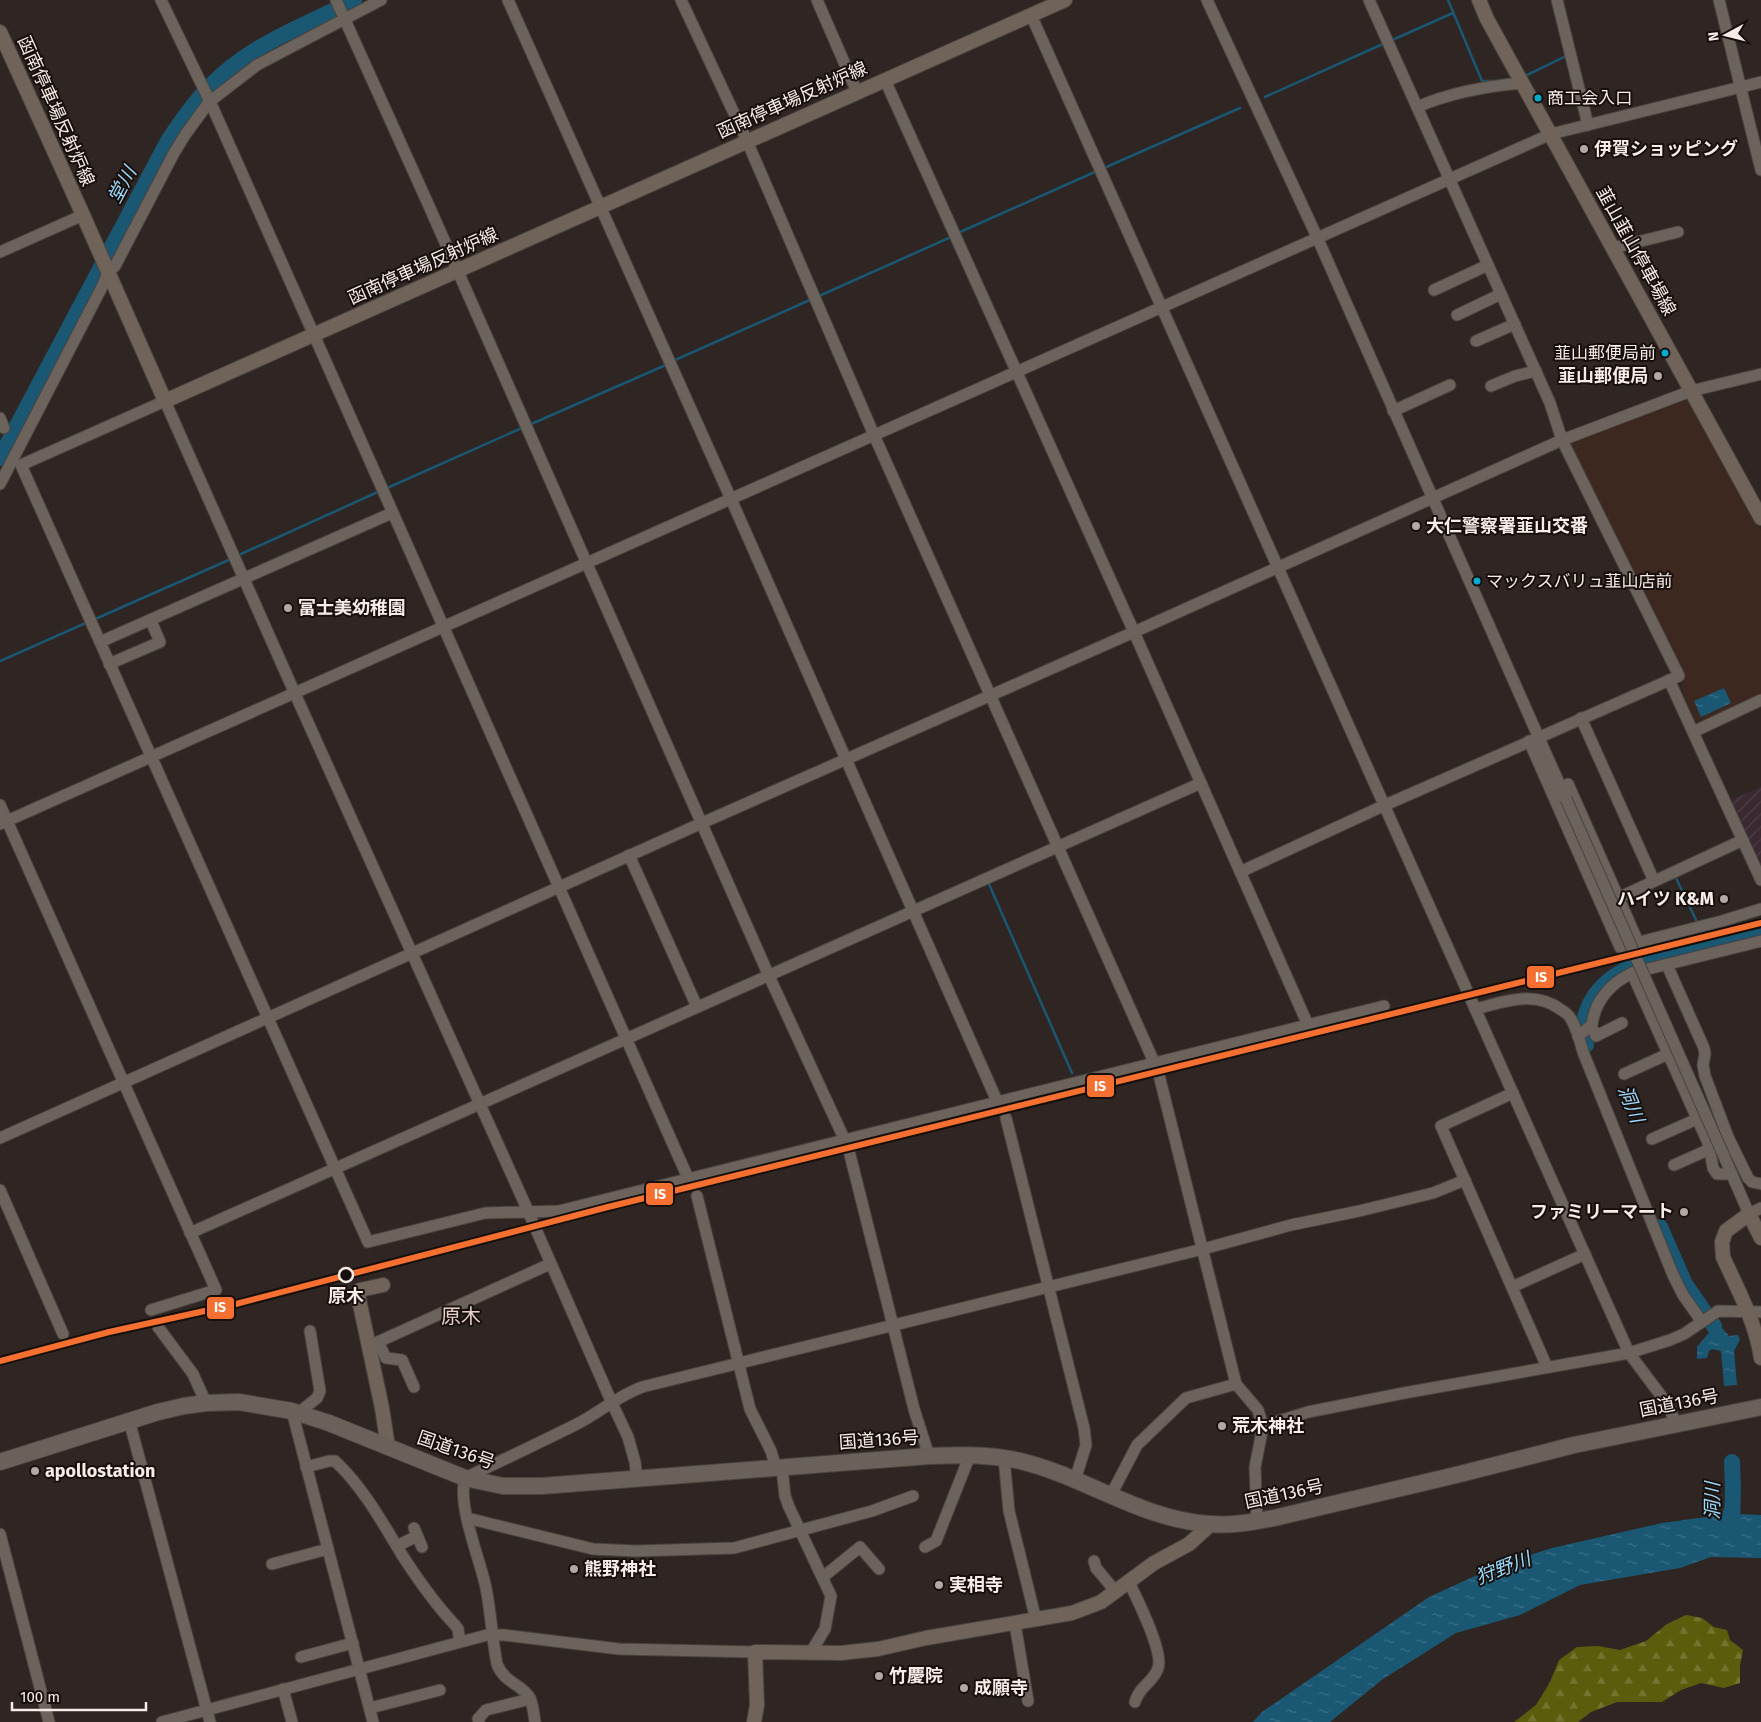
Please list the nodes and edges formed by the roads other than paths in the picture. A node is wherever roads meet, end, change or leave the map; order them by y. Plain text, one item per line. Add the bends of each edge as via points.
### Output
1 (161, 0) edge
2 (336, 0) edge
3 (381, 0) edge
4 (508, 0) edge
5 (681, 0) edge
6 (817, 0) edge
7 (1065, 0) edge
8 (1207, 0) edge
9 (1369, 0) edge
10 (1480, 0) edge
11 (1557, 0) edge
12 (1720, 0) edge
13 (1031, 15) junction
14 (344, 17) junction
15 (0, 32) edge
16 (5, 57) edge
17 (885, 80) junction
18 (1761, 82) edge
19 (1523, 83) junction
20 (1741, 86) junction
21 (857, 92) junction
22 (209, 101) junction
23 (1417, 107) junction
24 (1588, 124) junction
25 (1551, 134) junction
26 (747, 141) junction
27 (1761, 170) edge
28 (1449, 178) junction
29 (600, 207) junction
30 (83, 215) junction
31 (1678, 232) dead end
32 (1316, 237) junction
33 (1613, 248) junction
34 (0, 252) edge
35 (1488, 265) junction
36 (457, 271) junction
37 (108, 272) junction
38 (1434, 290) dead end
39 (1501, 294) junction
40 (1161, 308) junction
41 (1457, 315) dead end
42 (1514, 324) junction
43 (314, 335) junction
44 (1476, 341) dead end
45 (1536, 371) junction
46 (1016, 372) junction
47 (1761, 374) edge
48 (1450, 385) dead end
49 (1491, 386) dead end
50 (1691, 391) junction
51 (165, 401) junction
52 (1393, 411) junction
53 (874, 435) junction
54 (1562, 440) junction
55 (17, 461) junction
56 (0, 484) edge
57 (731, 498) junction
58 (1431, 498) junction
59 (392, 513) junction
60 (1761, 518) edge
61 (586, 563) junction
62 (1278, 567) junction
63 (244, 580) junction
64 (151, 621) junction
65 (443, 628) junction
66 (1134, 632) junction
67 (100, 642) junction
68 (109, 664) junction
69 (1669, 680) junction
70 (295, 693) junction
71 (990, 695) junction
72 (1761, 700) edge
73 (1581, 718) junction
74 (1693, 732) junction
75 (1534, 739) junction
76 (150, 757) junction
77 (845, 759) junction
78 (1554, 771) junction
79 (1201, 783) junction
80 (0, 805) edge
81 (1383, 806) junction
82 (702, 822) junction
83 (4, 823) edge
84 (1743, 840) junction
85 (1058, 846) junction
86 (629, 855) junction
87 (1240, 872) junction
88 (1761, 880) edge
89 (1654, 881) junction
90 (558, 887) junction
91 (1618, 898) junction
92 (1761, 910) edge
93 (912, 911) junction
94 (1761, 941) edge
95 (1638, 942) junction
96 (412, 953) junction
97 (1667, 965) junction
98 (1632, 973) junction
99 (769, 976) junction
100 (1384, 1006) dead end
101 (697, 1007) junction
102 (1475, 1009) junction
103 (269, 1017) junction
104 (1622, 1023) dead end
105 (1308, 1025) junction
106 (1590, 1027) junction
107 (1579, 1036) junction
108 (625, 1039) junction
109 (1668, 1054) junction
110 (1154, 1063) junction
111 (1624, 1074) dead end
112 (123, 1082) junction
113 (1513, 1093) junction
114 (997, 1102) junction
115 (480, 1104) junction
116 (1006, 1118) dead end
117 (1697, 1119) junction
118 (0, 1138) edge
119 (1652, 1139) dead end
120 (844, 1140) junction
121 (1710, 1149) junction
122 (1674, 1165) dead end
123 (335, 1169) junction
124 (1732, 1174) junction
125 (688, 1178) junction
126 (1465, 1180) junction
127 (1761, 1184) edge
128 (0, 1190) edge
129 (697, 1196) dead end
130 (1755, 1211) edge
131 (528, 1213) junction
132 (190, 1233) junction
133 (1761, 1238) edge
134 (1203, 1249) junction
135 (1585, 1254) junction
136 (550, 1264) junction
137 (383, 1285) dead end
138 (1048, 1287) junction
139 (1512, 1287) junction
140 (151, 1310) dead end
141 (1754, 1312) edge
142 (1703, 1322) junction
143 (893, 1324) junction
144 (158, 1327) dead end
145 (310, 1331) dead end
146 (63, 1334) dead end
147 (373, 1344) junction
148 (1629, 1353) junction
149 (1761, 1358) edge
150 (737, 1363) junction
151 (1547, 1367) junction
152 (1236, 1384) junction
153 (414, 1387) dead end
154 (206, 1403) junction
155 (612, 1403) junction
156 (1761, 1407) edge
157 (295, 1412) junction
158 (129, 1420) junction
159 (1676, 1424) junction
160 (1263, 1426) junction
161 (388, 1447) junction
162 (970, 1455) junction
163 (929, 1456) junction
164 (1004, 1458) junction
165 (0, 1462) edge
166 (306, 1467) junction
167 (779, 1468) junction
168 (464, 1478) junction
169 (638, 1478) junction
170 (1075, 1480) junction
171 (1111, 1495) junction
172 (913, 1496) dead end
173 (467, 1518) junction
174 (1257, 1522) junction
175 (1210, 1525) junction
176 (800, 1530) junction
177 (0, 1534) edge
178 (418, 1537) dead end
179 (397, 1546) junction
180 (925, 1548) dead end
181 (328, 1550) junction
182 (1094, 1561) dead end
183 (272, 1564) dead end
184 (879, 1569) dead end
185 (823, 1577) junction
186 (1129, 1582) junction
187 (1116, 1592) junction
188 (1036, 1620) junction
189 (1015, 1624) junction
190 (492, 1635) junction
191 (460, 1642) junction
192 (352, 1643) junction
193 (755, 1652) junction
194 (811, 1652) junction
195 (301, 1657) dead end
196 (359, 1669) junction
197 (283, 1689) junction
198 (440, 1690) dead end
199 (530, 1699) junction
200 (1028, 1700) dead end
201 (1135, 1702) dead end
202 (370, 1708) junction
203 (206, 1710) junction
204 (49, 1722) edge
205 (162, 1722) edge
206 (210, 1722) edge
207 (292, 1722) edge
208 (373, 1722) edge
209 (479, 1722) edge
210 (535, 1722) edge
211 (754, 1722) edge

1 - 22 street
2 - 14 street
3 - 14 street
4 - 29 street
5 - 26 street
6 - 21 street
7 - 13 main road, 函南停車場反射炉線
8 - 32 street
9 - 23 street
10 - 19 main road, 韮山韮山停車場線
11 - 24 street
12 - 20 street
13 - 17 main road, 函南停車場反射炉線
13 - 40 street
14 - 22 street via 256,65
14 - 36 street
15 - 16 main road, 函南停車場反射炉線
16 - 30 main road, 函南停車場反射炉線
17 - 21 main road, 函南停車場反射炉線
17 - 46 street
18 - 20 street
19 - 23 street via 1465,91
19 - 25 main road, 韮山韮山停車場線
20 - 24 street
20 - 27 street
21 - 26 main road, 函南停車場反射炉線
22 - 37 street via 174,153 115,266
22 - 43 street
23 - 28 street
24 - 25 street
25 - 28 street
25 - 33 main road, 韮山韮山停車場線
26 - 29 main road, 函南停車場反射炉線
26 - 53 street
28 - 32 street
28 - 35 street
29 - 36 main road, 函南停車場反射炉線
29 - 57 street
30 - 34 street
30 - 37 main road, 函南停車場反射炉線
31 - 33 street
32 - 40 street
32 - 52 street
33 - 50 main road, 韮山韮山停車場線
35 - 38 street
35 - 39 street
36 - 43 main road, 函南停車場反射炉線
36 - 61 street
37 - 51 main road, 函南停車場反射炉線
37 - 55 street
39 - 41 street
39 - 42 street
40 - 46 street
40 - 62 street
42 - 44 street
42 - 45 street
43 - 51 main road, 函南停車場反射炉線
43 - 59 street
45 - 49 street
45 - 54 street
46 - 53 street
46 - 66 street
47 - 50 street
48 - 52 street
50 - 54 street
50 - 60 main road, 韮山韮山停車場線
51 - 55 street
51 - 63 street
52 - 58 street
53 - 57 street
53 - 71 street
54 - 58 street
54 - 69 street via 1679,676
55 - 56 street
55 - 67 street
57 - 61 street
57 - 77 street
58 - 62 street
58 - 75 street
59 - 63 street
59 - 65 street
61 - 65 street
61 - 82 street
62 - 66 street
62 - 81 street
63 - 64 street
63 - 70 street
64 - 67 street
64 - 68 street via 160,642
65 - 70 street
65 - 90 street
66 - 71 street
66 - 79 street
67 - 68 street
68 - 76 street
69 - 73 street
69 - 74 street
70 - 76 street
70 - 96 street
71 - 77 street
71 - 85 street
72 - 74 street
73 - 75 street
73 - 89 street
74 - 84 street
75 - 78 street
75 - 81 street
75 - 95 street via 1620,947
76 - 83 street
76 - 103 street
77 - 82 street
77 - 93 street
78 - 91 street via 1560,770 1564,774
78 - 124 street, bridge
79 - 85 street
79 - 87 street
80 - 83 street
81 - 87 street
81 - 102 street
82 - 86 street
82 - 99 street
83 - 112 street
84 - 88 street
84 - 89 street
85 - 93 street
85 - 110 street
86 - 90 street
86 - 101 street
87 - 105 street
89 - 91 street
90 - 96 street
90 - 108 street
91 - 95 street
92 - 95 street
93 - 99 street
93 - 114 street
94 - 97 street
96 - 103 street
96 - 115 street
97 - 98 street
97 - 127 street via 1704,1048 1703,1070 1728,1137 1748,1178
98 - 106 street via 1602,997
98 - 109 street
99 - 101 street
99 - 120 street
100 - 105 street
101 - 108 street
102 - 107 street via 1510,1000 1538,999 1554,1004 1569,1016
102 - 113 street
103 - 112 street
103 - 123 street
104 - 106 street via 1596,1036
105 - 110 street
106 - 107 street
107 - 142 street via 1673,1275
108 - 115 street
108 - 125 street
109 - 111 street
109 - 117 street
110 - 114 street
110 - 134 street via 1162,1080
112 - 118 street
112 - 132 street
113 - 126 street via 1441,1126
113 - 135 street
114 - 120 street
115 - 123 street
115 - 131 street
116 - 138 street
117 - 119 street
117 - 121 street
120 - 125 street
120 - 143 street
121 - 122 street
121 - 124 street via 1717,1174
123 - 131 street via 368,1242 485,1213
123 - 132 street
124 - 130 street
125 - 131 street via 559,1211
126 - 134 street via 1433,1193 1291,1225
126 - 139 street
128 - 146 street
129 - 150 street
130 - 133 main road
130 - 141 main road via 1726,1231 1722,1249 1723,1257
131 - 136 street
132 - 140 street via 216,1290
134 - 138 street
134 - 152 street
135 - 139 street
135 - 148 street
136 - 147 street
136 - 155 street
137 - 147 main road via 358,1292
138 - 143 street
138 - 170 street via 1086,1438 1085,1452
139 - 151 street
141 - 142 street via 1714,1313
141 - 149 main road
142 - 148 street via 1670,1340
143 - 150 street
143 - 163 street
144 - 154 street via 193,1374
145 - 157 street via 320,1391 317,1398
147 - 153 street via 386,1358 402,1360
147 - 161 main road
148 - 151 street
148 - 159 street via 1668,1405
150 - 155 street via 642,1387
150 - 167 street via 750,1409
151 - 160 street via 1308,1412
152 - 160 street via 1258,1410
152 - 171 street via 1186,1398 1137,1445
154 - 157 highway, 国道136号 via 239,1402
154 - 158 highway, 国道136号
155 - 168 street
155 - 169 street via 631,1444
156 - 159 highway, 国道136号
157 - 161 highway, 国道136号
157 - 166 street
158 - 165 highway, 国道136号
158 - 203 street
159 - 174 highway, 国道136号 via 1574,1445
160 - 174 street via 1255,1467
161 - 168 highway, 国道136号
162 - 163 highway, 国道136号
162 - 164 highway, 国道136号
162 - 180 street via 936,1541
163 - 167 highway, 国道136号
164 - 170 highway, 国道136号
164 - 188 street via 1009,1511
166 - 179 street via 335,1461 355,1483
166 - 181 street
167 - 169 highway, 国道136号
167 - 176 street via 785,1496
168 - 169 highway, 国道136号 via 523,1487
168 - 173 street
170 - 171 highway, 国道136号
171 - 175 highway, 国道136号 via 1164,1515
172 - 176 street via 872,1511
173 - 176 street via 604,1550 734,1548
173 - 190 street via 485,1586
174 - 175 highway, 国道136号
175 - 186 main road via 1189,1544 1154,1563
176 - 185 street
177 - 204 street
178 - 179 street
179 - 191 street via 415,1575 458,1629
181 - 183 street
181 - 192 street
182 - 187 street
184 - 185 street via 860,1547
185 - 194 street via 831,1601 823,1633
186 - 187 main road
186 - 201 street via 1161,1659 1158,1670 1140,1689
187 - 188 main road via 1087,1609
188 - 189 main road
189 - 194 main road via 878,1649
189 - 200 street
190 - 191 street
190 - 193 street via 618,1649
190 - 199 street via 500,1673
191 - 196 street
192 - 195 street
192 - 196 street
193 - 194 main road
193 - 211 main road via 757,1696
196 - 197 street
196 - 202 street
197 - 203 street
197 - 207 street
198 - 202 street
199 - 209 street via 486,1710
199 - 210 street
202 - 208 street
203 - 205 street
203 - 206 street

